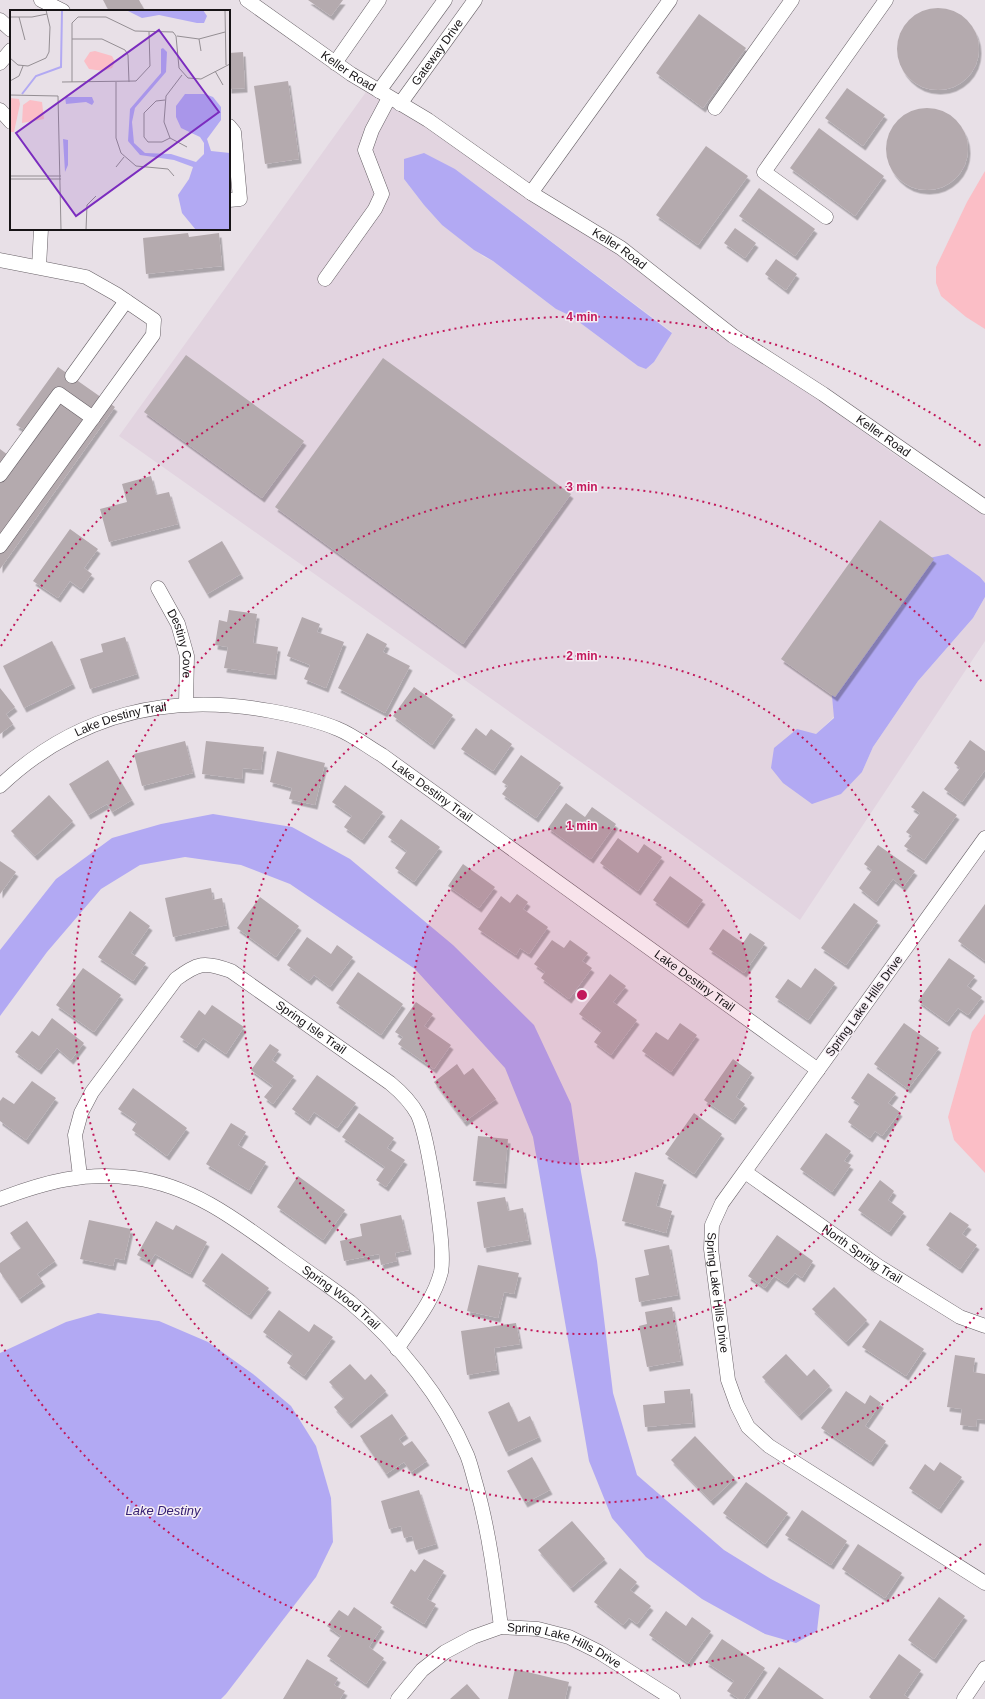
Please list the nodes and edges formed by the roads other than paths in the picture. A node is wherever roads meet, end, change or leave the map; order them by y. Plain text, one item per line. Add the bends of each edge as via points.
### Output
1 (41, 0) edge
2 (247, 0) edge
3 (379, 0) edge
4 (445, 0) edge
5 (475, 0) edge
6 (670, 0) edge
7 (792, 0) edge
8 (886, 0) edge
9 (61, 10) edge
10 (0, 20) edge
11 (10, 29) edge
12 (10, 51) edge
13 (0, 63) edge
14 (335, 63) junction
15 (389, 98) junction
16 (715, 108) dead end
17 (0, 110) edge
18 (10, 121) edge
19 (230, 127) edge
20 (531, 193) junction
21 (230, 200) edge
22 (826, 217) dead end
23 (40, 230) edge
24 (0, 260) edge
25 (39, 267) junction
26 (325, 279) dead end
27 (126, 301) junction
28 (72, 376) dead end
29 (93, 418) junction
30 (0, 475) edge
31 (985, 507) edge
32 (0, 546) edge
33 (158, 588) dead end
34 (186, 704) junction
35 (0, 786) edge
36 (985, 838) edge
37 (818, 1070) junction
38 (745, 1172) junction
39 (80, 1176) junction
40 (0, 1199) edge
41 (985, 1326) edge
42 (397, 1348) junction
43 (985, 1583) edge
44 (501, 1627) junction
45 (985, 1668) edge
46 (398, 1699) edge
47 (673, 1699) edge
48 (964, 1699) edge

1 - 9 street
2 - 14 street, Keller Road
3 - 14 street
4 - 15 street, Gateway Drive
5 - 15 street, Gateway Drive
6 - 20 street
7 - 16 street
8 - 22 street via 764,172
10 - 11 street
12 - 13 street
14 - 15 street, Keller Road
15 - 20 street, Keller Road via 428,120
15 - 26 street via 372,130 366,150 382,194 375,209
17 - 18 street
19 - 21 street via 234,132 240,199
20 - 31 street, Keller Road via 621,248 733,336 823,394
23 - 25 street
24 - 25 street
25 - 27 street via 86,277
27 - 28 street
27 - 29 street via 154,320 153,335
29 - 30 street via 58,394
29 - 32 street
33 - 34 street, Destiny Cove via 178,624 187,656
34 - 35 street, Lake Destiny Trail via 140,710 97,724 50,746
34 - 37 street, Lake Destiny Trail via 240,705 294,715 339,729 382,755
36 - 37 street, Spring Lake Hills Drive
37 - 38 street, Spring Lake Hills Drive
38 - 41 street, North Spring Trail via 878,1266 960,1317
38 - 43 street, Spring Lake Hills Drive via 722,1202 712,1225 711,1249 728,1380 748,1427 769,1446
39 - 40 street, Spring Wood Trail via 40,1185
39 - 42 street, Spring Wood Trail via 134,1178 185,1191 233,1216 350,1303
39 - 42 street, Spring Isle Trail via 75,1135 81,1113 92,1092 176,979 193,967 212,964 230,971 390,1083 404,1095 417,1115 426,1142 442,1246 441,1271 430,1299
42 - 44 street, Spring Wood Trail via 423,1378 468,1456 484,1513
44 - 46 street, Spring Lake Hills Drive via 473,1637 445,1652 422,1670
44 - 47 street, Spring Lake Hills Drive via 538,1629 569,1637 599,1652
45 - 48 street

